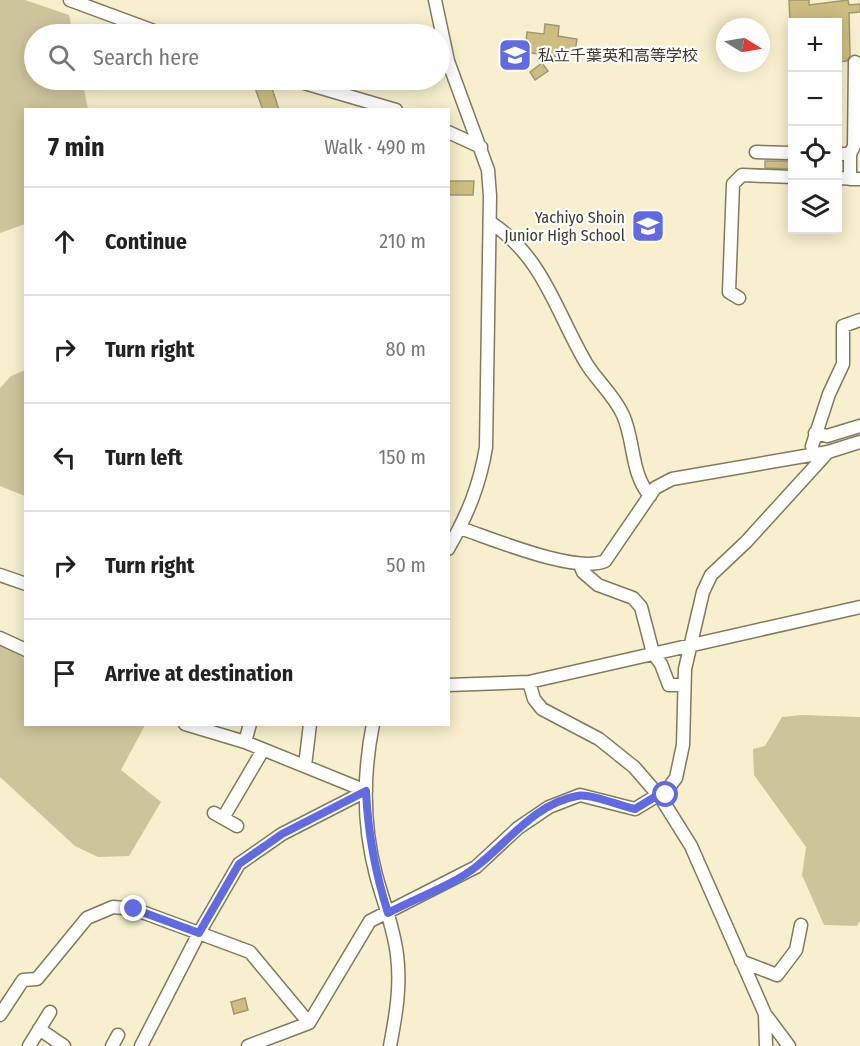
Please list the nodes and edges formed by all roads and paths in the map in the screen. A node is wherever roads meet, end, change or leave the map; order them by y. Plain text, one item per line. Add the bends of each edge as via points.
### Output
1 (70, 0) edge
2 (435, 0) edge
3 (135, 24) edge
4 (440, 24) edge
5 (855, 62) dead end
6 (450, 66) edge
7 (328, 90) edge
8 (389, 108) edge
9 (450, 133) edge
10 (481, 147) junction
11 (850, 150) edge
12 (756, 152) dead end
13 (788, 153) edge
14 (788, 177) edge
15 (855, 179) edge
16 (490, 222) junction
17 (739, 298) dead end
18 (860, 320) edge
19 (860, 426) edge
20 (815, 433) junction
21 (860, 442) edge
22 (812, 446) dead end
23 (828, 452) junction
24 (650, 496) junction
25 (460, 528) junction
26 (450, 546) edge
27 (580, 566) junction
28 (0, 575) edge
29 (24, 583) edge
30 (860, 607) edge
31 (0, 638) edge
32 (688, 645) junction
33 (24, 649) edge
34 (652, 653) junction
35 (529, 682) junction
36 (450, 685) edge
37 (684, 685) junction
38 (192, 726) edge
39 (249, 726) edge
40 (310, 726) edge
41 (373, 726) edge
42 (245, 742) junction
43 (263, 750) junction
44 (304, 766) junction
45 (366, 791) junction
46 (660, 796) junction
47 (237, 826) dead end
48 (388, 913) junction
49 (801, 925) dead end
50 (199, 933) junction
51 (741, 961) junction
52 (50, 1012) dead end
53 (765, 1014) junction
54 (0, 1015) edge
55 (309, 1023) junction
56 (39, 1029) junction
57 (29, 1046) edge
58 (64, 1046) edge
59 (141, 1046) edge
60 (248, 1046) edge
61 (390, 1046) edge
62 (766, 1046) edge
63 (789, 1046) edge

1 - 3 street
2 - 4 street
5 - 11 street
6 - 10 street
7 - 8 street
9 - 10 street
10 - 16 street via 488,170
11 - 15 street
12 - 13 street
14 - 17 street via 742,175 733,184 729,292
16 - 24 street via 506,232 536,266 586,363 622,413 637,476
16 - 25 street via 486,447 473,500
18 - 20 street via 843,326 843,364
19 - 20 street via 827,436
20 - 22 street
21 - 23 street
23 - 24 street via 672,478 655,488
23 - 32 street via 711,575
24 - 27 street via 605,561
25 - 26 street
25 - 27 street
27 - 34 street via 598,585 633,598 641,607
28 - 29 street
30 - 32 street
31 - 33 street
32 - 34 street
32 - 37 street
34 - 35 street
34 - 37 street via 669,685
35 - 36 street
35 - 46 street via 542,709 599,739 634,767
37 - 46 street via 682,745 676,778
38 - 42 street
39 - 42 street
40 - 44 street
41 - 45 street
42 - 43 street
43 - 44 street
43 - 47 street via 218,815
44 - 45 street
45 - 48 street via 370,841
45 - 50 street via 282,834 239,864
46 - 48 street via 635,809 580,795 549,807 518,828 476,867
46 - 51 street via 691,846
48 - 55 street via 370,921
48 - 61 street via 399,979
49 - 51 street via 796,950 777,975
50 - 54 street via 134,909 113,907 87,918 37,979 23,980
50 - 55 street via 250,952
50 - 59 street
51 - 53 street
52 - 56 street
53 - 62 street
53 - 63 street
55 - 60 street
56 - 57 street
56 - 58 street

